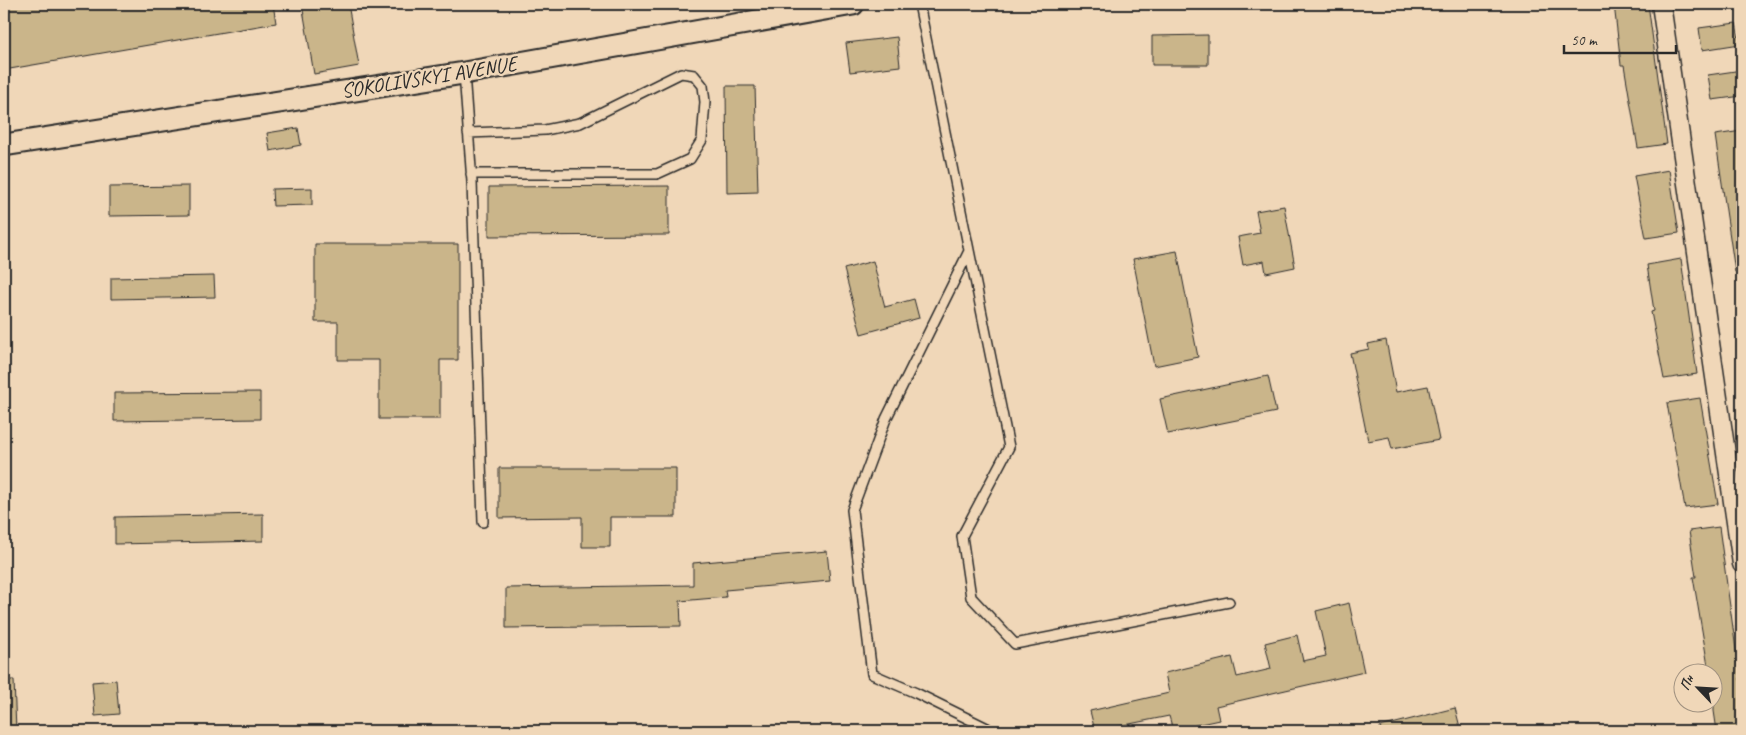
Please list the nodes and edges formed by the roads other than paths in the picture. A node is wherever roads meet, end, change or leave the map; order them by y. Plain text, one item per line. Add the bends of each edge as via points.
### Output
1 (852, 4) edge
2 (919, 4) edge
3 (1661, 4) edge
4 (464, 73) junction
5 (468, 133) junction
6 (4, 145) edge
7 (471, 174) junction
8 (969, 251) junction
9 (483, 522) dead end
10 (1742, 564) edge
11 (1229, 602) dead end
12 (989, 731) edge

1 - 4 street, SOKOLIVSKYI AVENUE
2 - 8 lane
3 - 10 street
4 - 5 lane
4 - 6 street, SOKOLIVSKYI AVENUE
5 - 7 lane
5 - 7 lane via 545,130 580,123 680,73 694,74 703,86 706,102 702,140 690,159 657,174
7 - 9 lane
8 - 11 lane via 1009,447 962,536 971,597 1015,644
8 - 12 lane via 886,419 852,510 872,674

